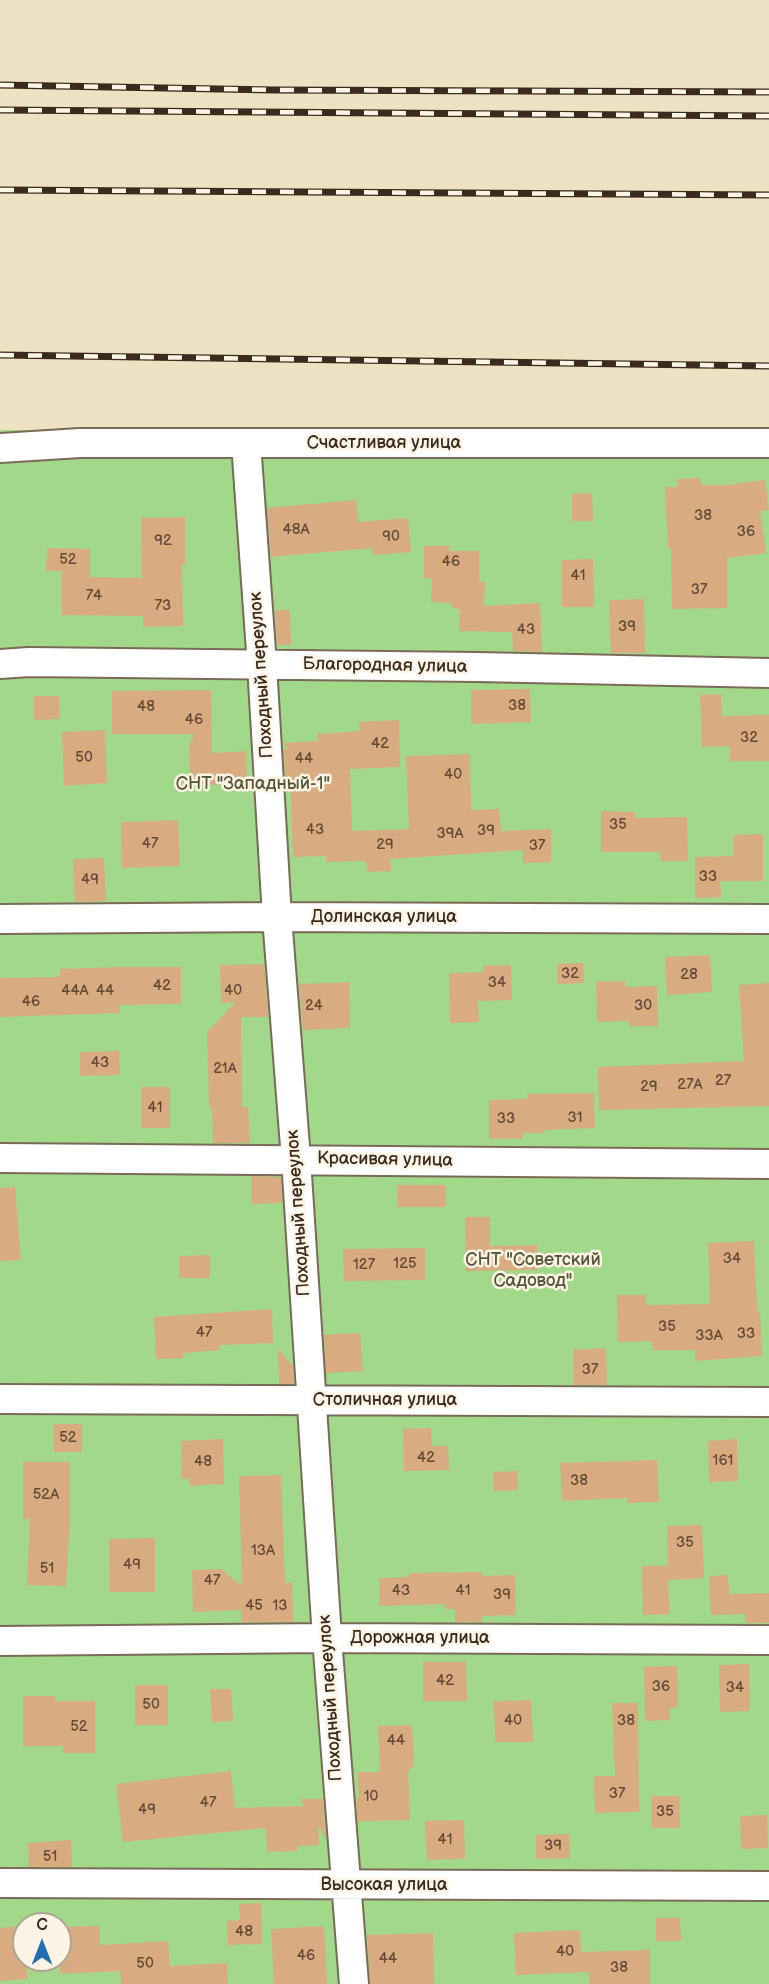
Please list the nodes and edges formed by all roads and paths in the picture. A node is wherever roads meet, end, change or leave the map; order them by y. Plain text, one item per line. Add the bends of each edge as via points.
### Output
1 (246, 443) junction
2 (769, 443) edge
3 (0, 448) edge
4 (0, 664) edge
5 (262, 665) junction
6 (769, 673) edge
7 (277, 917) junction
8 (0, 919) edge
9 (769, 919) edge
10 (0, 1158) edge
11 (296, 1159) junction
12 (769, 1164) edge
13 (0, 1399) edge
14 (310, 1399) junction
15 (769, 1402) edge
16 (327, 1638) junction
17 (769, 1640) edge
18 (0, 1641) edge
19 (0, 1883) edge
20 (346, 1884) junction
21 (769, 1886) edge
22 (354, 1984) edge

1 - 2 street, Счастливая улица
1 - 3 street, Счастливая улица via 80,443
1 - 5 street, Походный переулок
4 - 5 street, Благородная улица
5 - 6 street, Благородная улица
5 - 7 street, Походный переулок
7 - 8 street, Долинская улица
7 - 9 street, Долинская улица
7 - 11 street, Походный переулок
10 - 11 street, Красивая улица
11 - 12 street, Красивая улица
11 - 14 street, Походный переулок
13 - 14 street, Столичная улица
14 - 15 street, Столичная улица
14 - 16 street, Походный переулок
16 - 17 street, Дорожная улица
16 - 18 street, Дорожная улица
16 - 20 street, Походный переулок
19 - 20 street, Высокая улица
20 - 21 street, Высокая улица
20 - 22 street, Походный переулок

